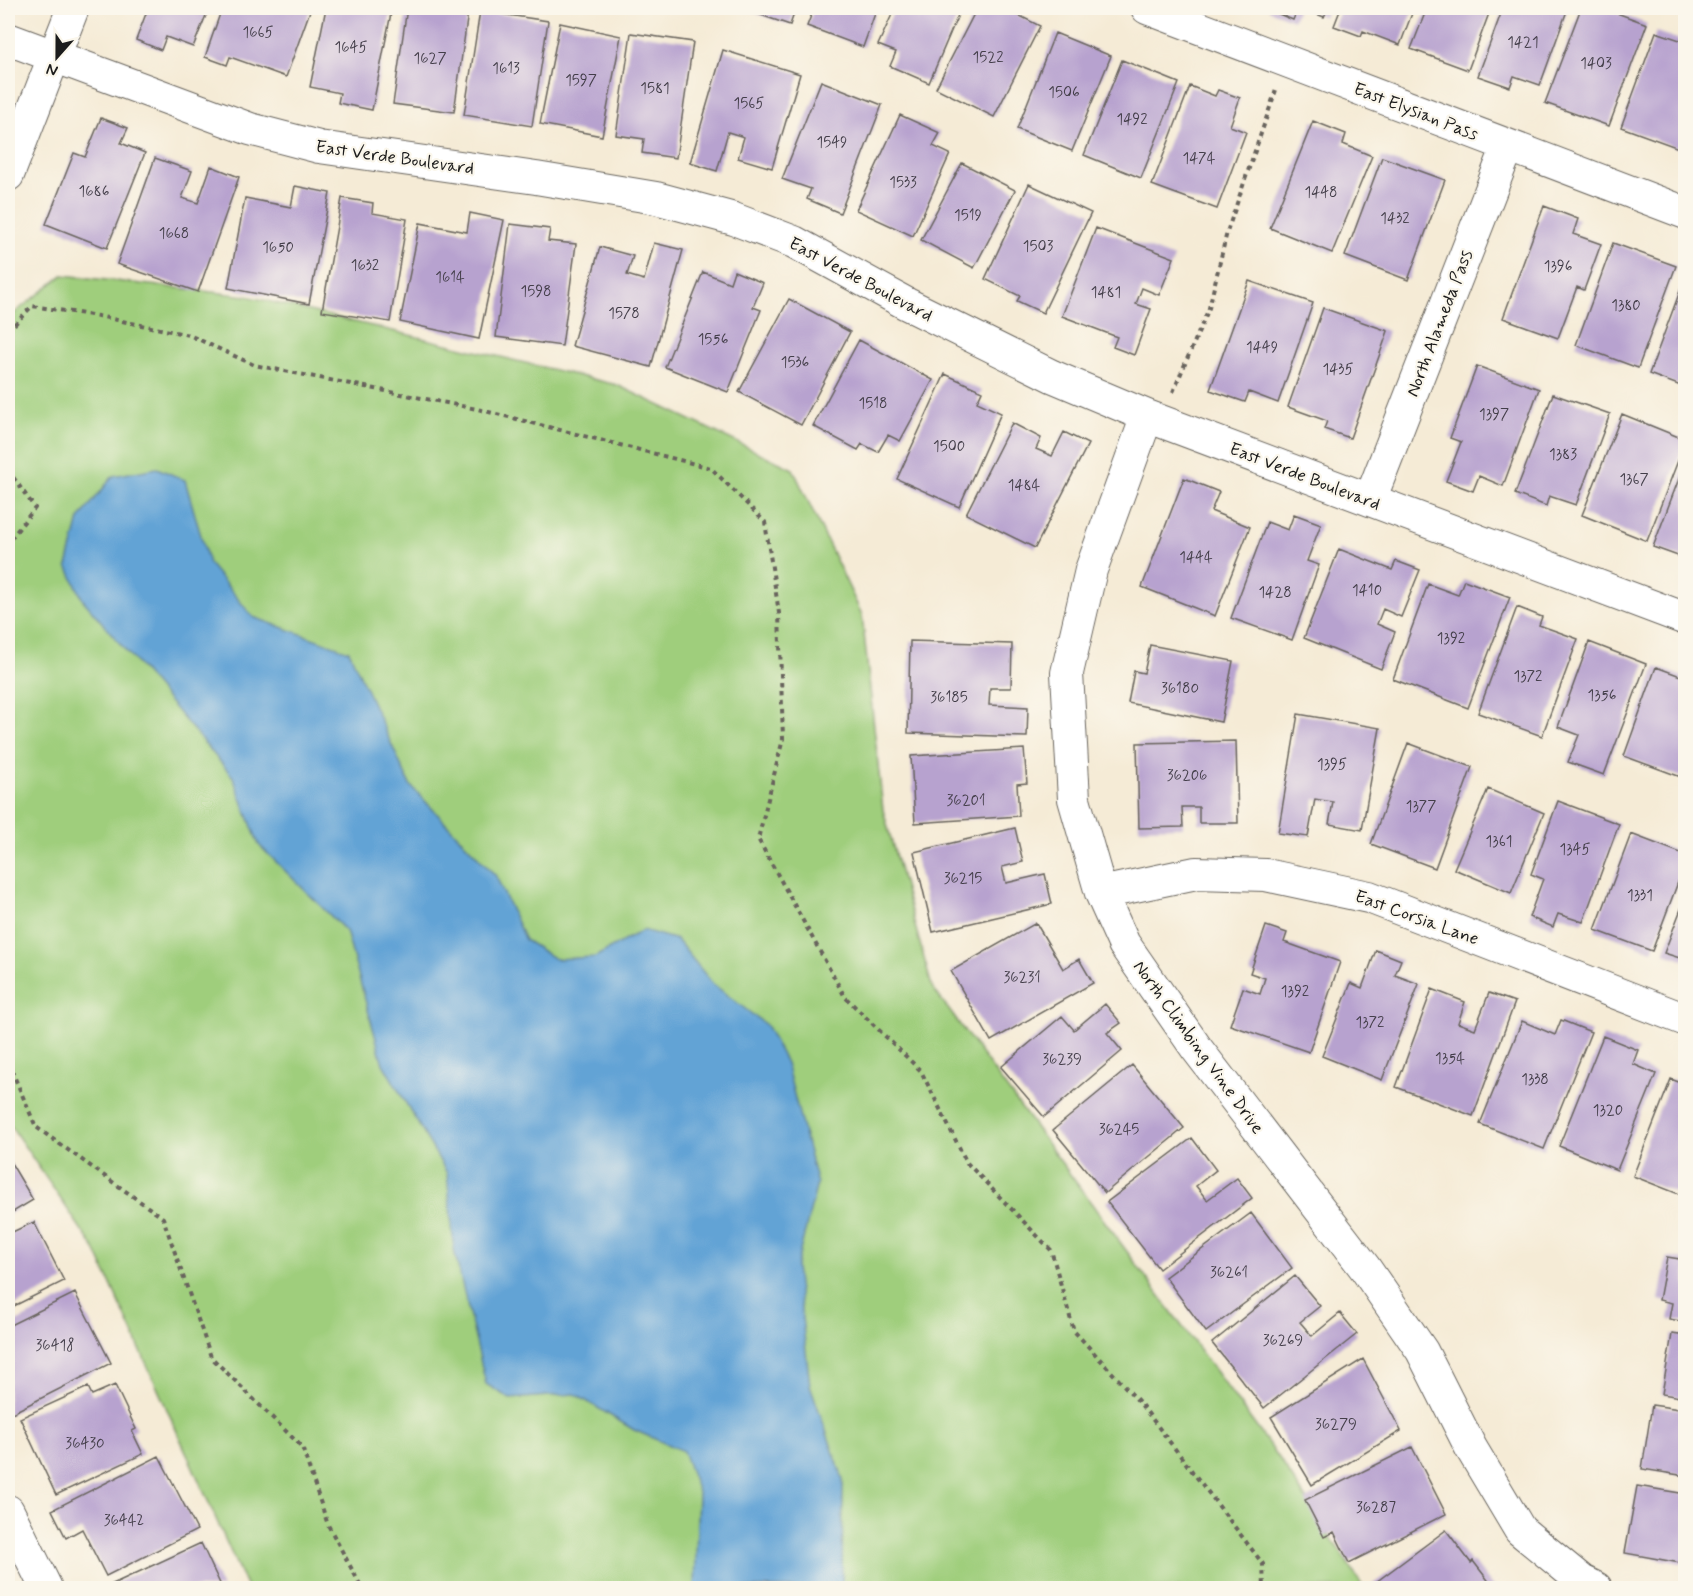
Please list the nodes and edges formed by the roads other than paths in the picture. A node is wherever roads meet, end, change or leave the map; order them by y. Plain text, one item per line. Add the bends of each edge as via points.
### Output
1 (73, 8) edge
2 (1147, 8) edge
3 (1189, 15) edge
4 (8, 39) edge
5 (54, 57) junction
6 (1508, 146) junction
7 (8, 175) edge
8 (1686, 213) edge
9 (1147, 416) junction
10 (1370, 500) junction
11 (1686, 619) edge
12 (1101, 893) junction
13 (1686, 1020) edge
14 (8, 1510) edge
15 (46, 1588) edge
16 (1596, 1588) edge

1 - 5 street
2 - 3 street, East Elysian Pass
3 - 6 street, East Elysian Pass via 1288,62
4 - 5 street, East Verde Boulevard
5 - 7 street
5 - 9 street, East Verde Boulevard via 250,129 319,147 656,198 734,219 794,242 1052,376
6 - 8 street, East Elysian Pass
6 - 10 street, North Alameda Pass
9 - 10 street, East Verde Boulevard
9 - 12 street, North Climbing Vine Drive via 1091,570 1067,673 1074,799
10 - 11 street, East Verde Boulevard
12 - 13 street, East Corsia Lane via 1196,873 1266,875 1369,897
12 - 16 street, North Climbing Vine Drive via 1124,944 1197,1049 1365,1268 1422,1351 1520,1530
14 - 15 street

